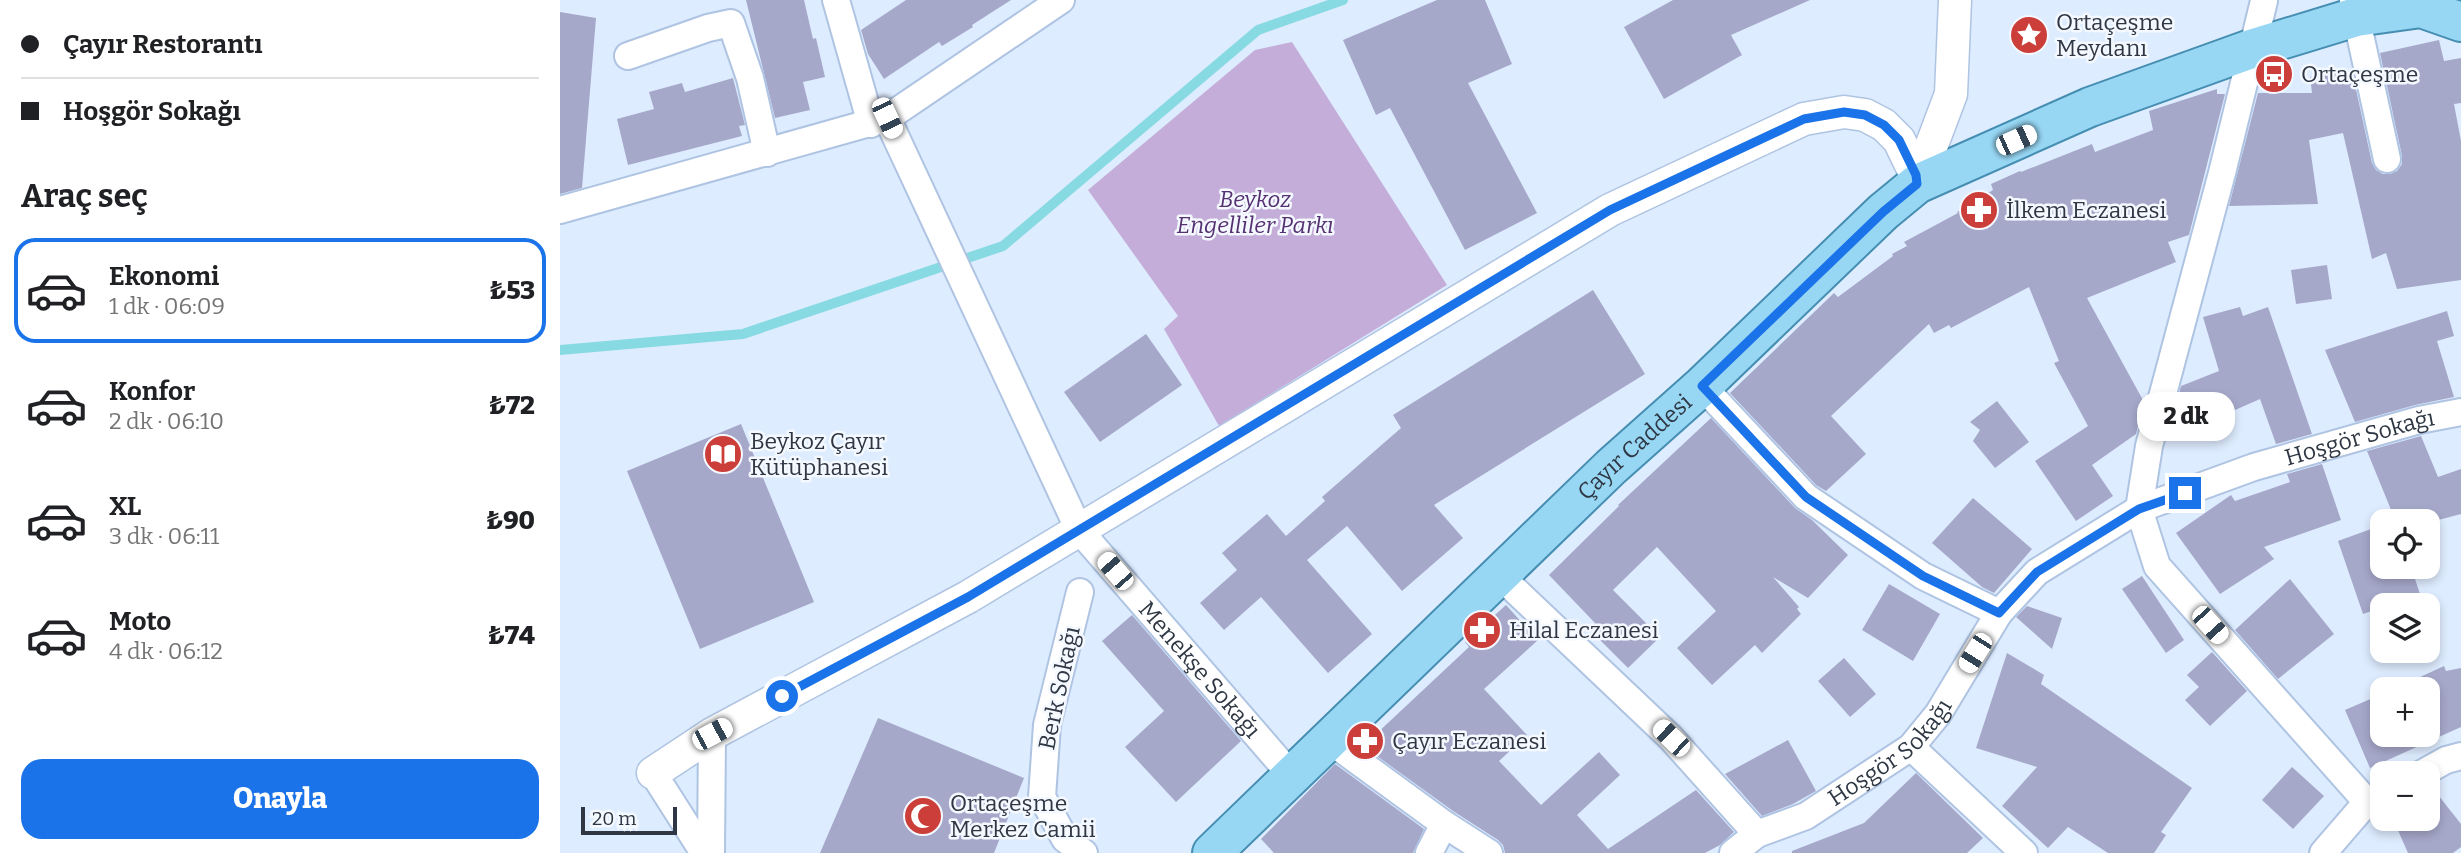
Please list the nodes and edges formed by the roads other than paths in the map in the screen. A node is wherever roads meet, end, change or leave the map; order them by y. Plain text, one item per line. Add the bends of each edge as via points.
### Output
1 (836, 0) edge
2 (1060, 0) edge
3 (1955, 0) edge
4 (2264, 1) edge
5 (2424, 4) edge
6 (2354, 8) edge
7 (2461, 22) edge
8 (2251, 48) junction
9 (628, 57) dead end
10 (879, 121) junction
11 (766, 153) junction
12 (2386, 159) dead end
13 (1917, 184) junction
14 (560, 210) edge
15 (1702, 386) junction
16 (2461, 412) edge
17 (2139, 509) junction
18 (1079, 530) junction
19 (1499, 575) junction
20 (1080, 592) dead end
21 (1999, 613) junction
22 (712, 734) junction
23 (1329, 740) junction
24 (1911, 747) junction
25 (2461, 756) edge
26 (2440, 763) edge
27 (653, 773) joint
28 (1292, 776) junction
29 (2370, 793) edge
30 (2370, 803) edge
31 (1444, 824) junction
32 (1757, 834) junction
33 (704, 853) edge
34 (711, 853) edge
35 (1084, 853) edge
36 (1212, 853) edge
37 (1429, 853) edge
38 (1489, 853) edge
39 (1733, 853) edge
40 (2024, 853) edge
41 (2323, 853) edge

1 - 10 street, Menekşe Sokağı
2 - 10 street
3 - 13 street via 1951,94
4 - 8 street
5 - 6 main road, Çayır Caddesi
5 - 7 main road
6 - 8 main road, Çayır Caddesi
6 - 12 street
8 - 13 main road, Çayır Caddesi via 2090,107
8 - 17 street via 2149,446
9 - 11 street via 730,23 750,78
10 - 11 street
10 - 18 street, Menekşe Sokağı via 935,221
11 - 14 street
13 - 15 main road, Çayır Caddesi
13 - 18 street via 1899,140 1884,125 1865,115 1844,112 1804,119 1610,210
15 - 19 main road, Çayır Caddesi
15 - 21 street via 1806,497 1923,576
16 - 17 street, Hoşgör Sokağı via 2254,467
17 - 21 street, Hoşgör Sokağı via 2037,572
17 - 29 street via 2157,566
18 - 22 street via 968,597
18 - 28 street, Menekşe Sokağı
19 - 23 main road, Çayır Caddesi
19 - 32 street via 1671,738
20 - 35 street, Berk Sokağı via 1047,725 1042,797 1065,839
21 - 24 street, Hoşgör Sokağı via 1938,714
22 - 27 street
22 - 34 street
23 - 28 main road, Çayır Caddesi
23 - 31 street
24 - 32 street, Hoşgör Sokağı via 1806,816
24 - 40 street
25 - 26 street
27 - 33 street
28 - 36 main road, Çayır Caddesi
30 - 41 street
31 - 37 street
31 - 38 street
32 - 39 street, Hoşgör Sokağı

